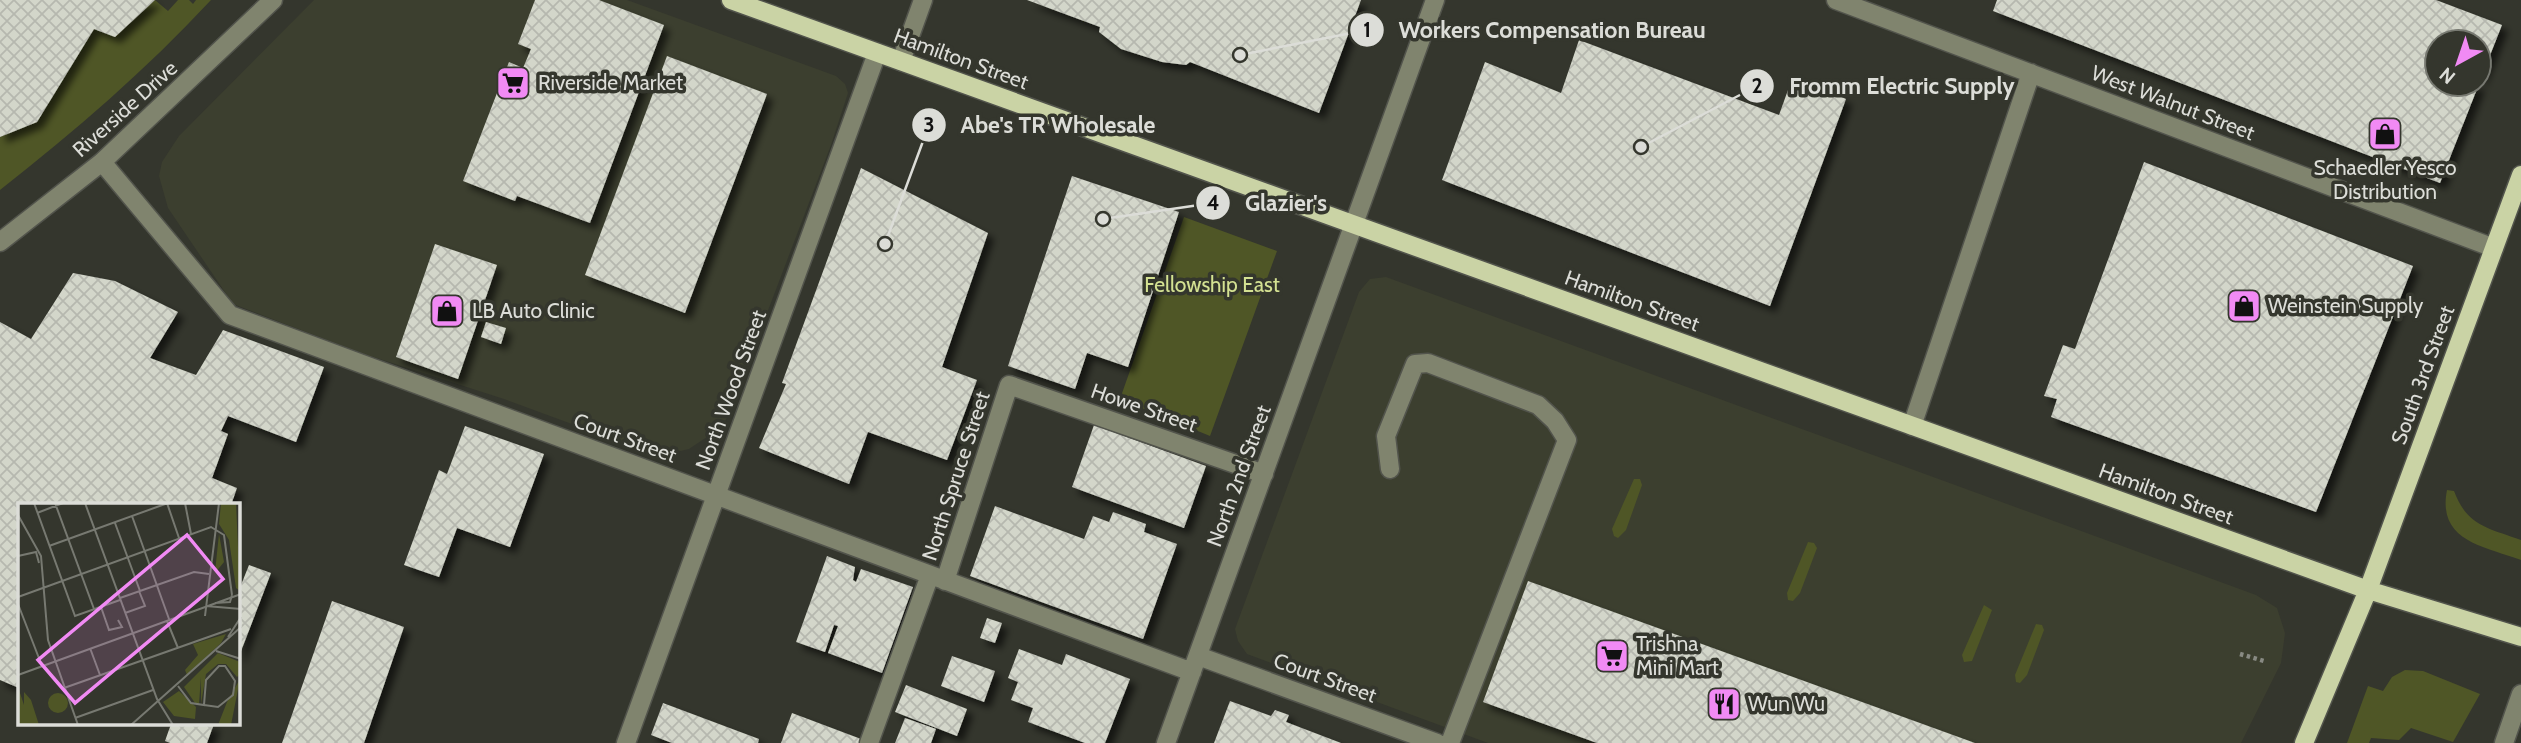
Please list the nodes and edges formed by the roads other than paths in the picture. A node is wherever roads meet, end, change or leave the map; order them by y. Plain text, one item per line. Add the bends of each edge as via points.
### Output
1 (273, 0) edge
2 (731, 0) edge
3 (923, 0) edge
4 (1435, 0) edge
5 (1836, 0) edge
6 (877, 53) junction
7 (901, 61) junction
8 (2031, 74) junction
9 (102, 162) junction
10 (2521, 175) edge
11 (1354, 225) junction
12 (0, 242) edge
13 (2494, 248) junction
14 (1010, 385) joint
15 (1912, 426) junction
16 (1390, 469) dead end
17 (1264, 474) junction
18 (716, 496) junction
19 (937, 578) junction
20 (2368, 590) junction
21 (2521, 638) edge
22 (1195, 664) junction
23 (2521, 694) edge
24 (626, 743) edge
25 (869, 743) edge
26 (1166, 743) edge
27 (1437, 743) edge
28 (1450, 743) edge
29 (2304, 743) edge
30 (2504, 743) edge

1 - 9 street, Riverside Drive
2 - 6 main road, Hamilton Street
3 - 7 street
4 - 11 street, North 2nd Street
5 - 8 street, West Walnut Street
6 - 7 main road, Hamilton Street
6 - 18 street, North Wood Street
7 - 11 main road, Hamilton Street
8 - 13 street, West Walnut Street
8 - 15 street
9 - 12 street, Riverside Drive
9 - 18 street, Court Street via 230,315
10 - 13 main road, South 3rd Street
11 - 15 main road, Hamilton Street
11 - 17 street, North 2nd Street
13 - 20 main road, South 3rd Street
14 - 17 street, Howe Street
14 - 19 street, North Spruce Street
15 - 20 main road, Hamilton Street
16 - 28 street via 1386,436 1415,364 1428,363 1538,405 1567,440
17 - 22 street, North 2nd Street
18 - 19 street, Court Street
18 - 24 street, North Wood Street
19 - 22 street, Court Street
19 - 25 street, North Spruce Street
20 - 21 main road, Hamilton Street
20 - 29 main road, South 3rd Street
22 - 26 street, North 2nd Street
22 - 27 street, Court Street
23 - 30 street

